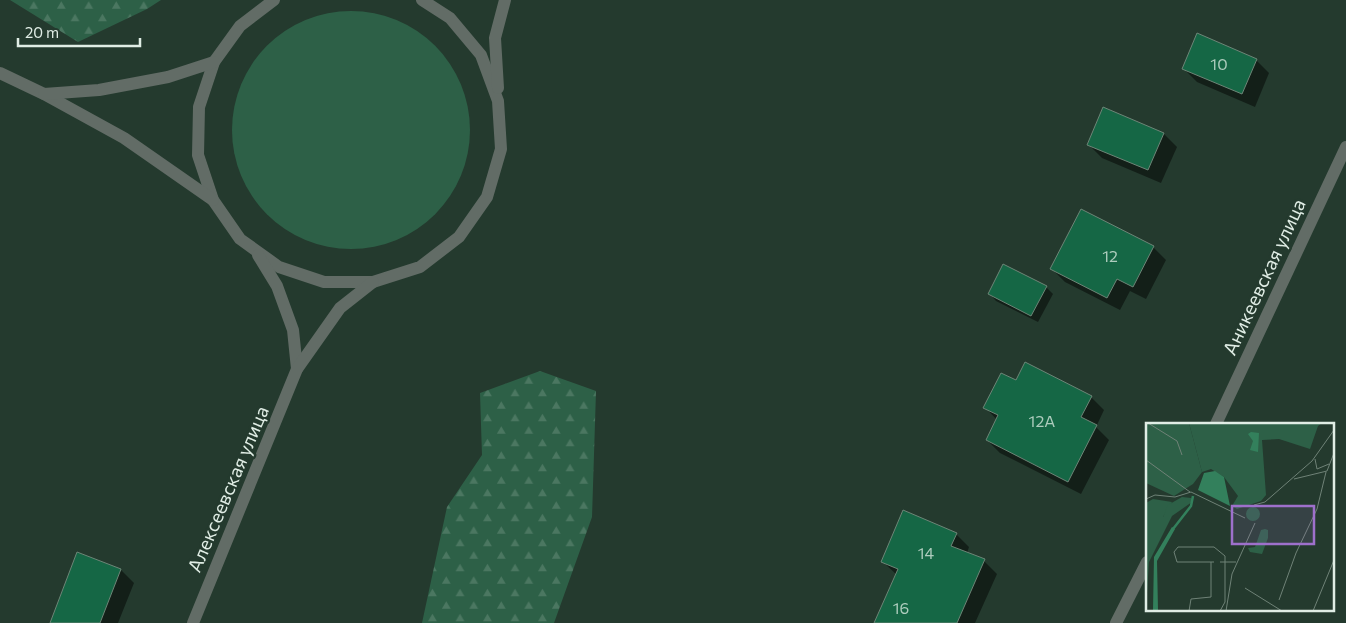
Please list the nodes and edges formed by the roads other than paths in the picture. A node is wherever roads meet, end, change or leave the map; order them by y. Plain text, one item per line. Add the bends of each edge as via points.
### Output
1 (274, 0) edge
2 (422, 0) edge
3 (506, 0) edge
4 (214, 62) junction
5 (0, 73) edge
6 (44, 94) junction
7 (498, 100) junction
8 (1346, 147) edge
9 (212, 200) junction
10 (254, 249) junction
11 (374, 282) junction
12 (297, 369) junction
13 (1216, 423) edge
14 (1146, 564) edge
15 (193, 623) edge
16 (1116, 623) edge

1 - 4 street via 240,26
2 - 7 street via 450,18 481,55
3 - 7 street via 495,38
4 - 6 street via 168,77 99,90
4 - 9 street via 199,107 198,154
5 - 6 street
6 - 9 street via 124,138
7 - 11 street via 501,149 488,197 459,237 420,267
8 - 13 street, Аникеевская улица
9 - 10 street via 240,239
10 - 11 street via 279,267 324,282
10 - 12 street, Алексеевская улица via 277,286 293,330
11 - 12 street, Алексеевская улица via 340,308
12 - 15 street, Алексеевская улица
14 - 16 street

